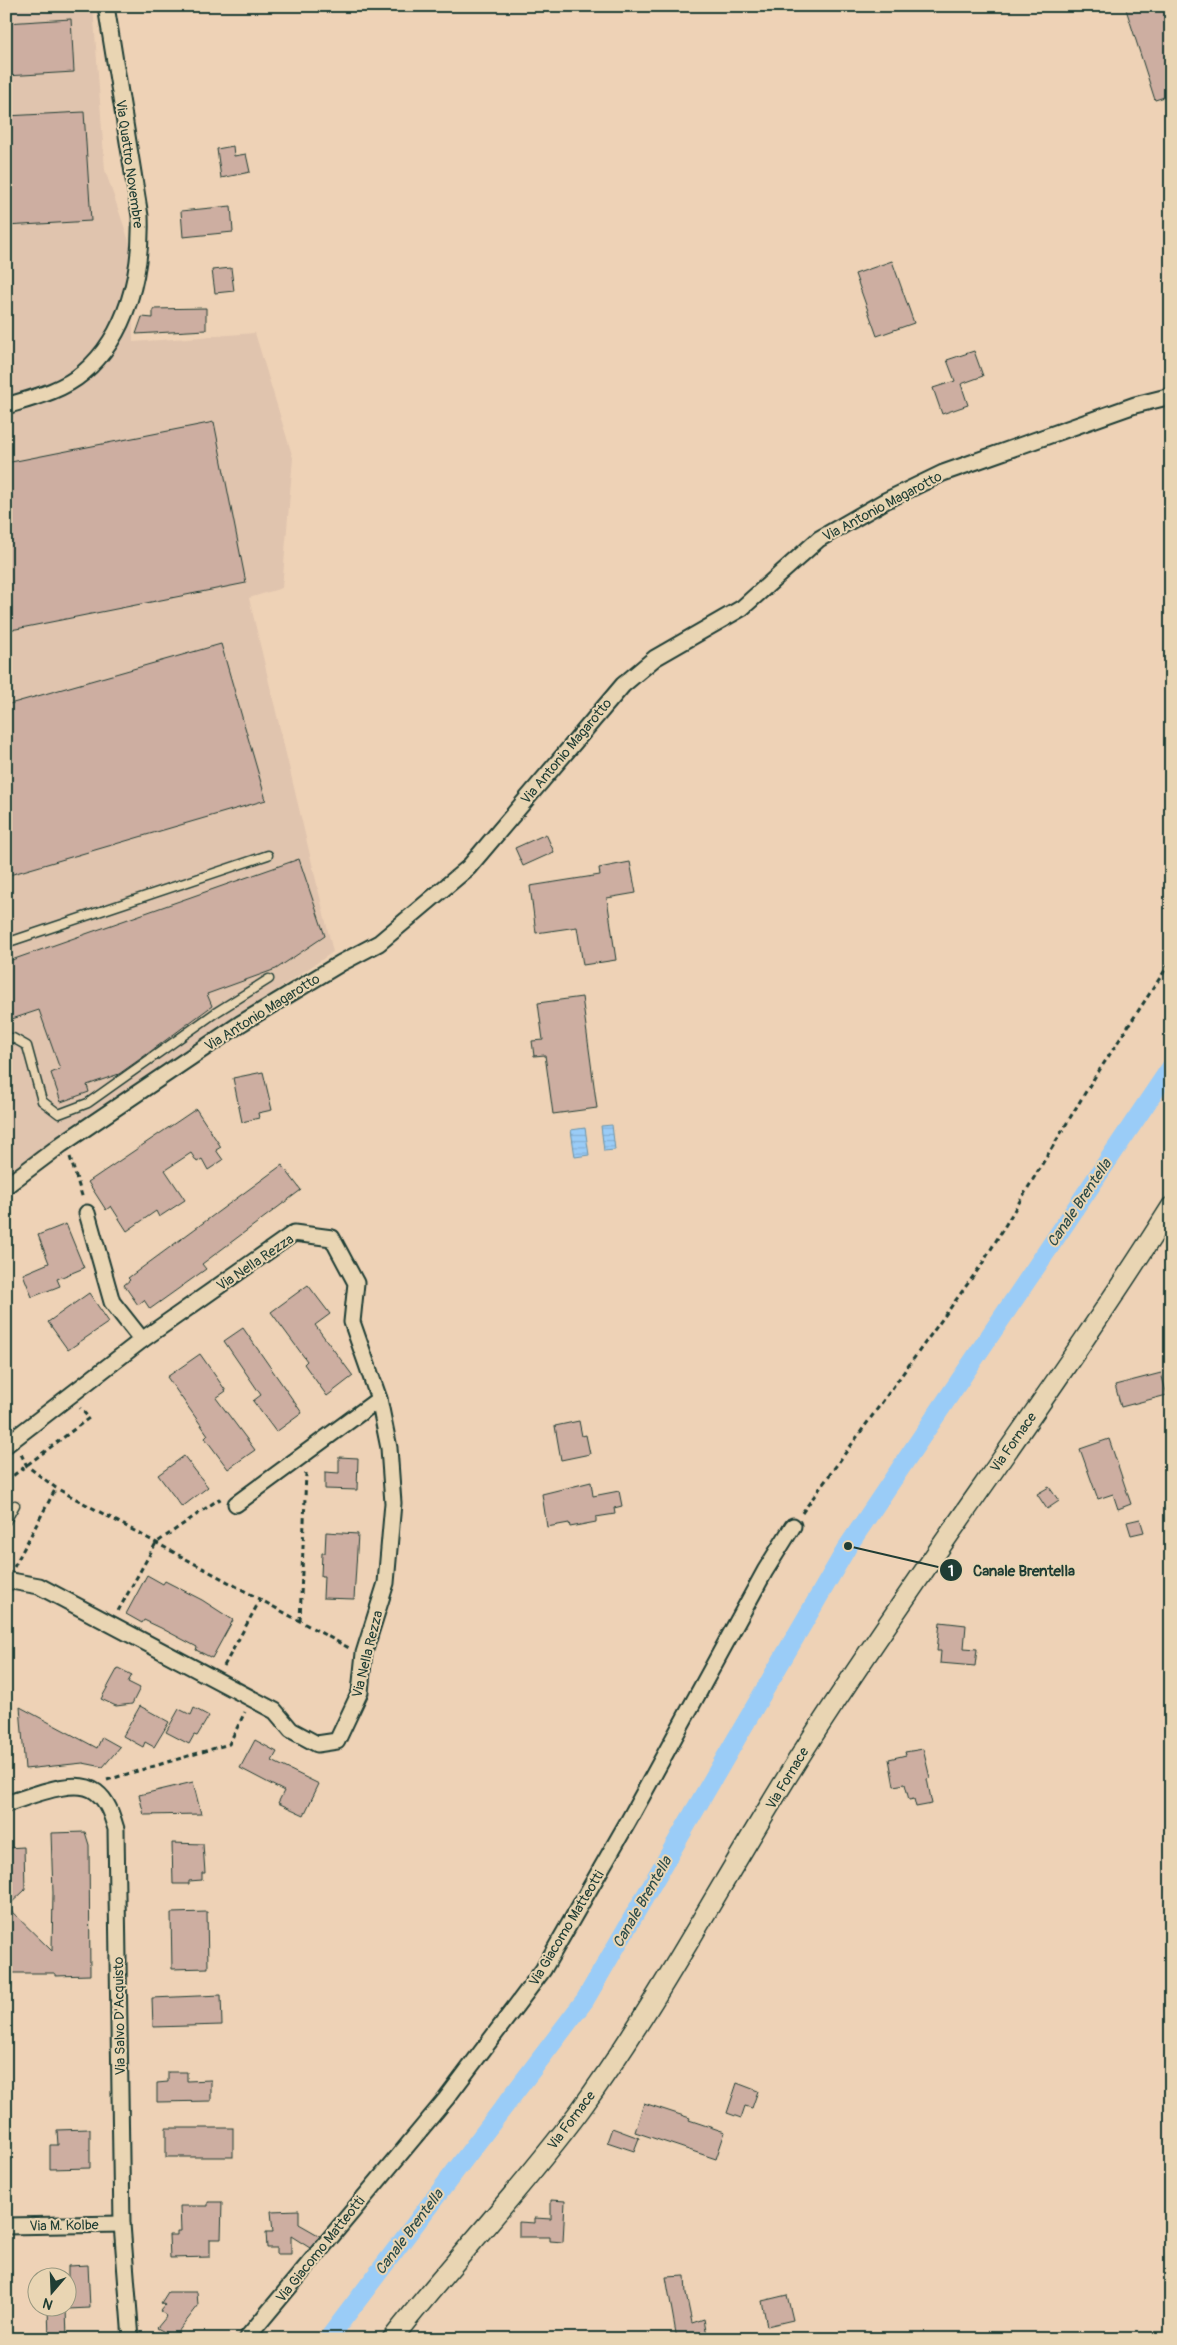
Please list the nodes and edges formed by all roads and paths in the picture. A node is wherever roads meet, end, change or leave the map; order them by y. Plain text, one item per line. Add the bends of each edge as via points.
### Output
1 (106, 6) edge
2 (1171, 396) edge
3 (6, 406) edge
4 (268, 855) dead end
5 (6, 943) edge
6 (1171, 961) edge
7 (269, 979) dead end
8 (6, 1039) edge
9 (62, 1144) junction
10 (6, 1186) edge
11 (1171, 1207) edge
12 (87, 1213) joint
13 (142, 1340) junction
14 (71, 1396) junction
15 (379, 1400) junction
16 (10, 1442) edge
17 (306, 1452) junction
18 (27, 1466) junction
19 (6, 1481) edge
20 (56, 1488) junction
21 (236, 1504) joint
22 (15, 1505) dead end
23 (6, 1521) edge
24 (793, 1526) joint
25 (156, 1543) junction
26 (6, 1580) edge
27 (260, 1600) junction
28 (300, 1621) junction
29 (111, 1624) junction
30 (364, 1653) junction
31 (216, 1680) junction
32 (251, 1698) junction
33 (96, 1791) junction
34 (6, 1804) edge
35 (122, 2224) junction
36 (6, 2226) edge
37 (131, 2339) edge
38 (246, 2339) edge
39 (392, 2339) edge

1 - 3 street, Via Quattro Novembre via 140,216 141,245 135,281 123,317 106,348 83,374 48,394
2 - 9 street, Via Antonio Magarotto via 1135,405 943,473 819,538 742,608 655,658 622,685 468,868 379,943 240,1024
4 - 5 lane
6 - 24 path via 1091,1083 982,1264
7 - 8 lane via 214,1013 95,1099 59,1114 42,1101 26,1046 13,1038
9 - 10 street, Via Antonio Magarotto
9 - 12 path via 72,1163
11 - 39 street, Via Fornace via 814,1733 651,2002 580,2110
12 - 13 street via 112,1302
13 - 14 street, Via Nella Rezza
13 - 15 street, Via Nella Rezza via 294,1233 332,1238 356,1283 352,1322
14 - 16 street, Via Nella Rezza
14 - 18 path via 89,1418
15 - 17 street
15 - 30 street, Via Nella Rezza via 389,1448 393,1503 386,1583
16 - 18 path
17 - 21 street
17 - 28 path
18 - 19 path
18 - 20 path
20 - 25 path
20 - 26 path
21 - 25 path via 226,1511 219,1500
22 - 23 lane
24 - 38 street, Via Giacomo Matteotti via 543,1970 446,2099
25 - 27 path
25 - 29 path
26 - 29 street, Via Nella Rezza via 40,1586
27 - 28 path
27 - 31 path
28 - 30 path via 355,1652
29 - 31 street, Via Nella Rezza
30 - 32 street, Via Nella Rezza via 360,1692 337,1741 317,1744 290,1730 275,1711
31 - 32 street, Via Nella Rezza
32 - 33 path via 229,1744 108,1779
33 - 34 street via 66,1786
33 - 35 street, Via Salvo D'Acquisto via 110,1808 116,1829
35 - 36 street, Via M. Kolbe
35 - 37 street, Via Salvo D'Acquisto

